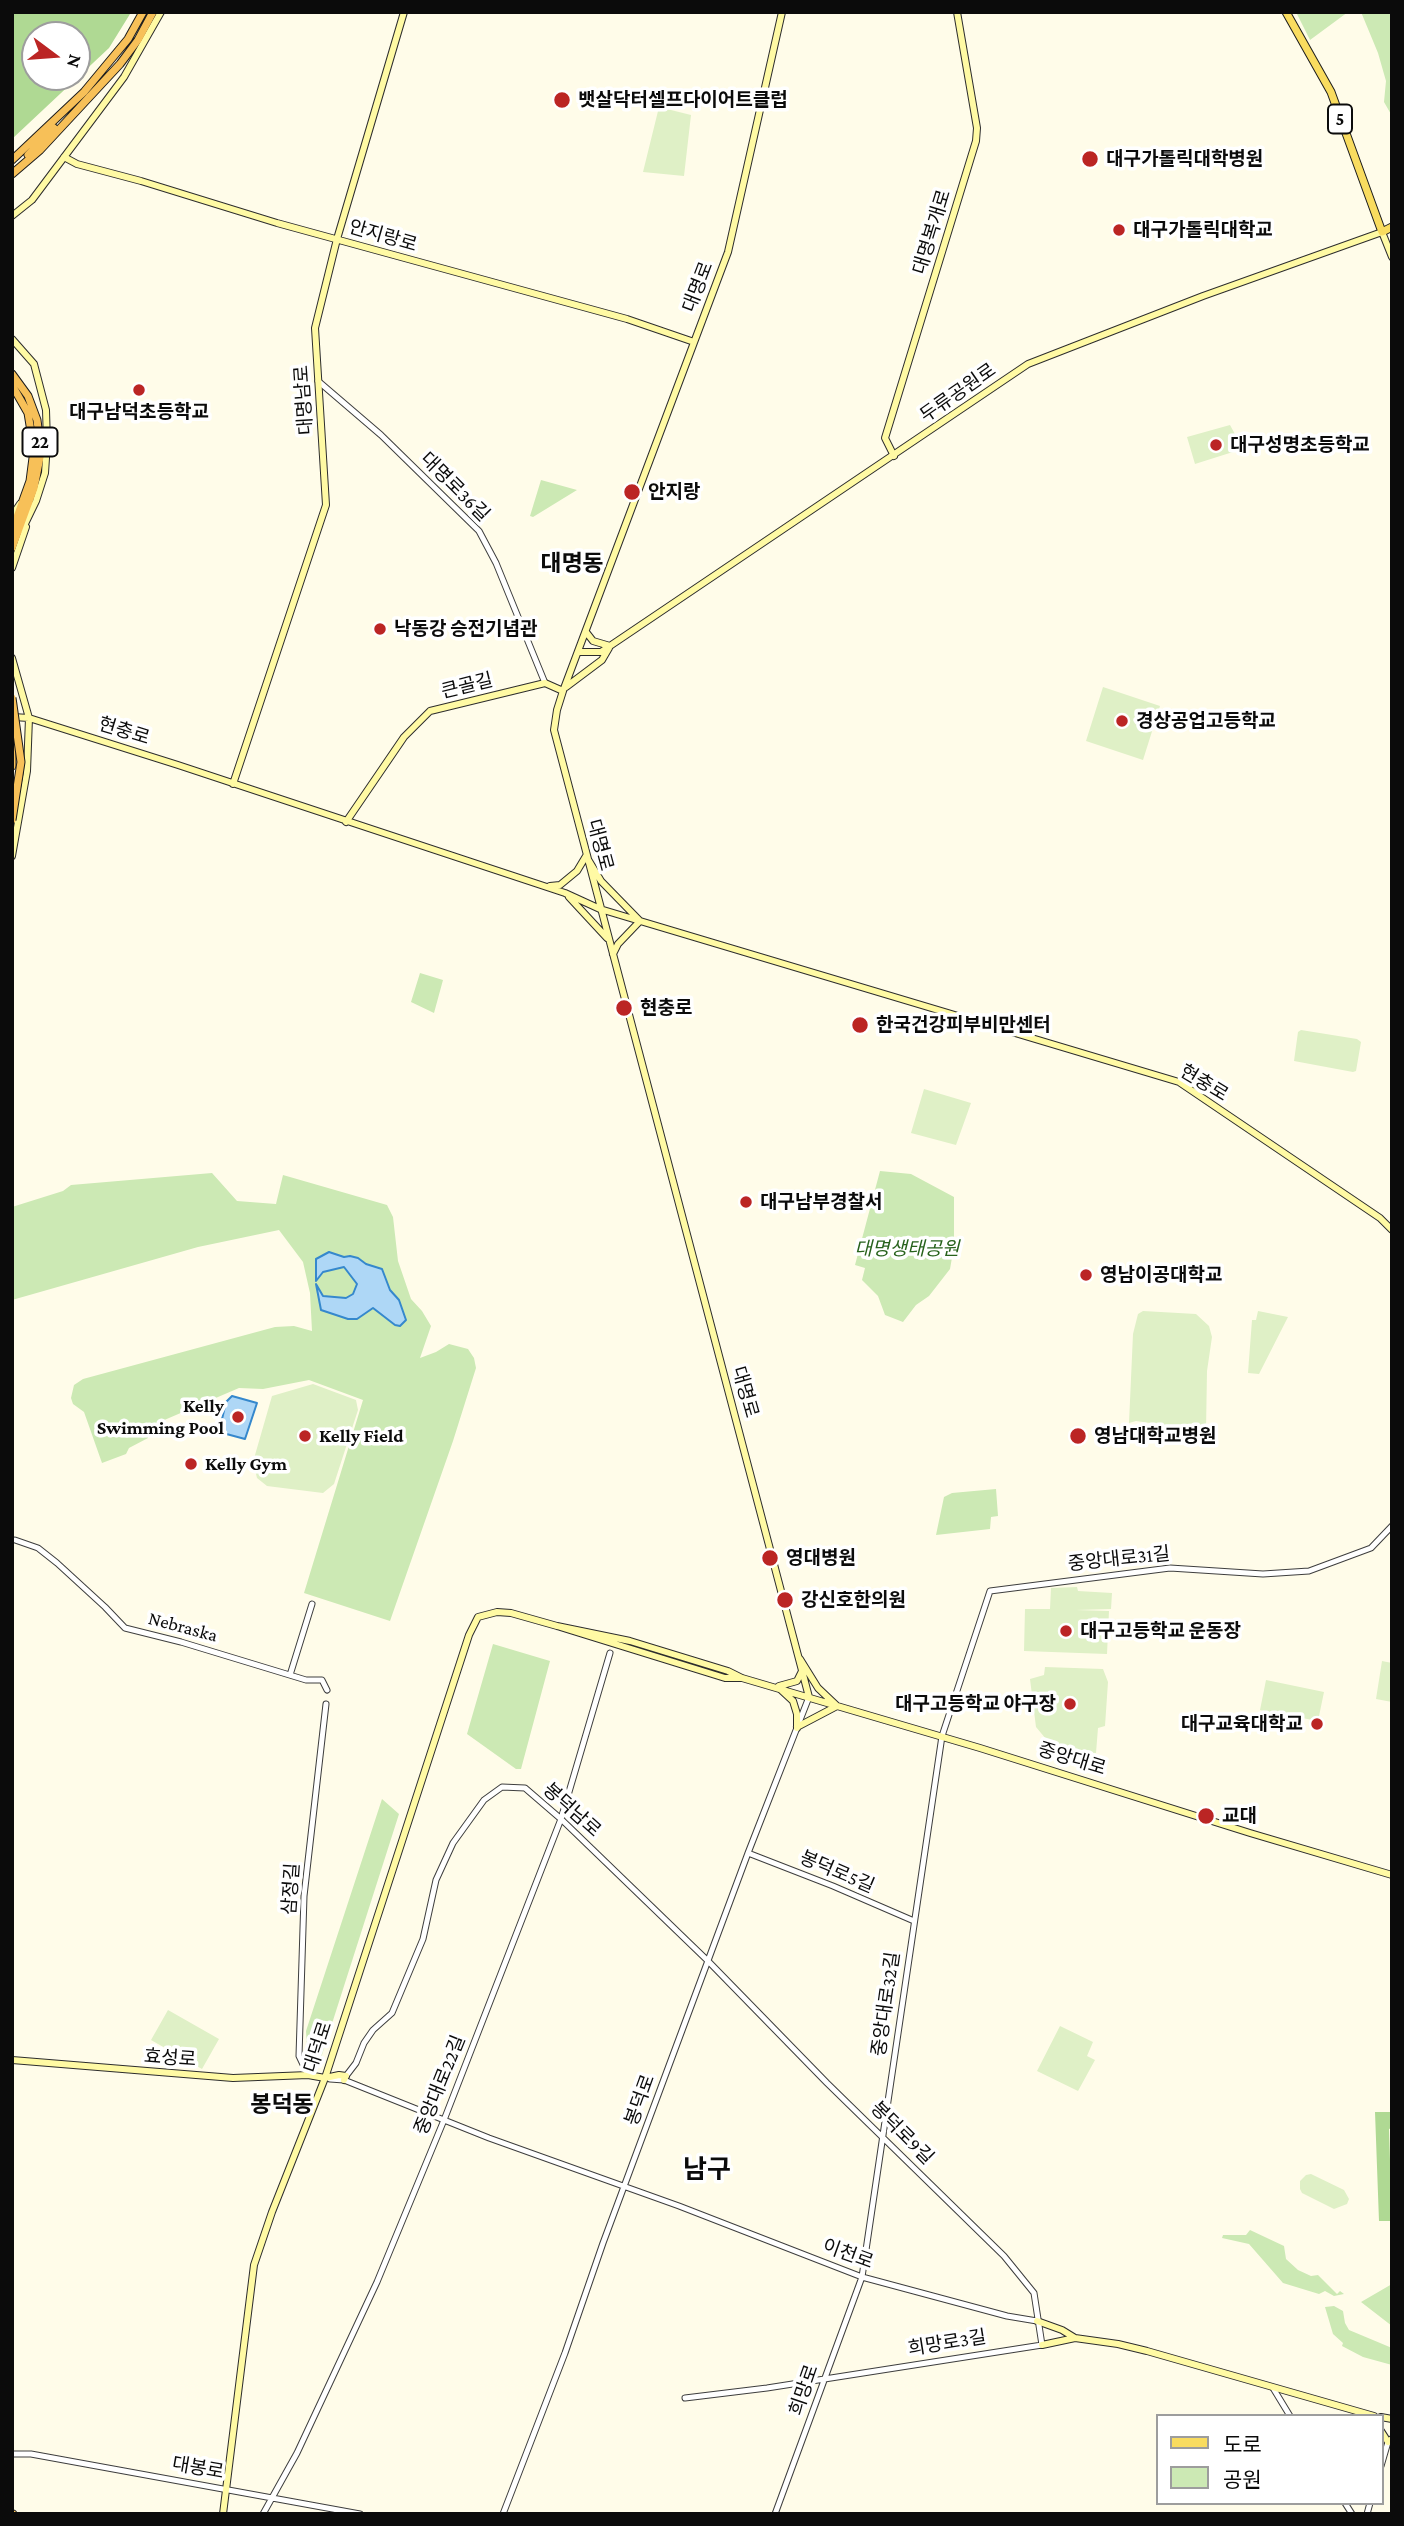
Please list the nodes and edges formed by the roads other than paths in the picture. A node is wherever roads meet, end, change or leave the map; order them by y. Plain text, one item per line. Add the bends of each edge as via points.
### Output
1 (137, 12) edge
2 (143, 12) edge
3 (151, 12) edge
4 (161, 12) edge
5 (404, 12) edge
6 (782, 12) edge
7 (957, 12) edge
8 (1286, 12) edge
9 (128, 39) junction
10 (64, 157) junction
11 (16, 158) edge
12 (12, 173) edge
13 (12, 216) edge
14 (1392, 227) edge
15 (1382, 232) junction
16 (337, 239) junction
17 (1392, 257) edge
18 (12, 339) edge
19 (694, 342) junction
20 (12, 374) edge
21 (318, 381) junction
22 (12, 385) edge
23 (12, 392) edge
24 (26, 408) junction
25 (894, 456) junction
26 (22, 501) junction
27 (32, 508) junction
28 (12, 516) edge
29 (12, 531) edge
30 (12, 550) edge
31 (12, 569) edge
32 (586, 632) junction
33 (610, 646) junction
34 (579, 652) junction
35 (12, 658) edge
36 (545, 683) junction
37 (564, 690) junction
38 (12, 698) edge
39 (12, 717) edge
40 (29, 718) junction
41 (12, 740) edge
42 (12, 766) edge
43 (233, 784) junction
44 (12, 820) edge
45 (346, 822) junction
46 (12, 856) edge
47 (586, 856) junction
48 (546, 887) junction
49 (565, 893) junction
50 (600, 909) junction
51 (640, 921) junction
52 (608, 939) junction
53 (612, 956) junction
54 (1392, 1230) edge
55 (1392, 1526) edge
56 (15, 1540) dead end
57 (312, 1604) dead end
58 (497, 1612) joint
59 (610, 1653) dead end
60 (798, 1658) junction
61 (802, 1671) junction
62 (290, 1675) junction
63 (777, 1687) junction
64 (327, 1690) dead end
65 (808, 1697) junction
66 (326, 1704) dead end
67 (837, 1706) junction
68 (797, 1727) junction
69 (942, 1737) junction
70 (561, 1819) junction
71 (748, 1853) junction
72 (1392, 1875) edge
73 (914, 1921) junction
74 (708, 1961) junction
75 (12, 2060) edge
76 (308, 2075) junction
77 (325, 2078) junction
78 (345, 2078) junction
79 (444, 2120) junction
80 (884, 2137) junction
81 (624, 2187) junction
82 (862, 2277) junction
83 (1038, 2321) junction
84 (1075, 2338) junction
85 (1042, 2345) junction
86 (824, 2379) junction
87 (1273, 2388) junction
88 (685, 2398) dead end
89 (1289, 2414) edge
90 (1366, 2414) edge
91 (1390, 2441) edge
92 (12, 2454) edge
93 (1383, 2460) edge
94 (225, 2489) junction
95 (272, 2497) junction
96 (223, 2514) edge
97 (263, 2514) edge
98 (360, 2514) edge
99 (503, 2514) edge
100 (775, 2514) edge

1 - 9 highway
2 - 9 highway
3 - 11 highway via 116,62
3 - 12 highway via 120,64 40,150
4 - 10 main road via 124,77
5 - 16 main road, 대명남로
6 - 19 main road, 대명로 via 735,231
7 - 25 main road, 대명복개로 via 976,141 885,438
8 - 15 main road, 5 via 1331,92
9 - 11 highway via 84,92
10 - 13 main road via 32,200
10 - 16 main road, 안지랑로
11 - 12 highway
14 - 15 main road, 두류공원로
15 - 17 main road
15 - 25 main road, 두류공원로 via 1028,364
16 - 19 main road, 안지랑로 via 627,319
16 - 21 main road, 대명남로 via 315,328
18 - 27 main road via 34,363 46,410 44,473
19 - 32 main road, 대명로
20 - 30 highway, 22 via 28,396 40,438 39,466
21 - 36 street, 대명로36길 via 479,531
21 - 43 main road, 대명남로 via 326,505
22 - 24 highway, 22
23 - 24 main road
24 - 26 highway, 22 via 34,450
25 - 33 main road, 두류공원로
26 - 28 main road
26 - 29 highway, 22
27 - 30 main road
27 - 31 main road
32 - 33 main road via 593,641
32 - 34 main road, 대명로
33 - 34 main road, 두류공원로 via 601,652
33 - 37 main road via 602,660
34 - 37 main road, 대명로
35 - 40 main road
36 - 37 main road
36 - 45 main road, 큰골길 via 430,711 404,737
37 - 47 main road, 대명로 via 554,730
38 - 44 highway, bridge via 21,762
39 - 40 main road, 현충로
40 - 43 main road, 현충로
40 - 46 main road via 27,771
41 - 42 highway
43 - 45 main road, 현충로
45 - 48 main road, 현충로
47 - 48 main road via 577,872 561,885
47 - 50 main road, 대명로
47 - 51 main road via 601,881
48 - 49 main road, 현충로
49 - 50 main road, 현충로
49 - 52 main road
50 - 51 main road, 현충로
50 - 52 main road, 대명로
51 - 53 main road
51 - 54 main road, 현충로 via 1179,1082
52 - 53 main road, 대명로
53 - 60 main road, 대명로
55 - 69 street, 중앙대로31길 via 1371,1548 1310,1571 1263,1574 1170,1568 992,1590
56 - 62 street, Nebraska via 38,1548 57,1563 125,1628
57 - 62 street
58 - 63 main road, 중앙대로 via 630,1641
58 - 77 main road, 대덕로 via 478,1617 469,1635
59 - 70 street, 중앙대로22길
60 - 61 main road, 대명로
60 - 67 main road
61 - 63 main road via 797,1681
61 - 65 main road, 대명로
62 - 64 street, Nebraska via 322,1680
63 - 65 main road, 중앙대로
63 - 68 main road via 793,1701
65 - 67 main road, 중앙대로
65 - 68 street, 봉덕로
66 - 76 street, 삼정길 via 304,1914 299,2056
67 - 68 main road
67 - 69 main road, 중앙대로
68 - 71 street, 봉덕로
69 - 72 main road, 중앙대로
69 - 73 street, 중앙대로32길
70 - 74 street, 봉덕남로
70 - 78 street, 봉덕남로 via 525,1788 502,1787 484,1800 453,1843 436,1880 423,1939 392,2013 373,2030
70 - 79 street, 중앙대로22길
71 - 73 street, 봉덕로5길
71 - 74 street, 봉덕로
73 - 80 street, 중앙대로32길
74 - 80 street, 봉덕로9길
74 - 81 street, 봉덕로
75 - 76 main road, 효성로 via 233,2078
76 - 77 main road, 효성로
77 - 78 main road, 효성로
77 - 94 main road, 대덕로 via 254,2265
78 - 79 street, 이천로
79 - 81 street, 이천로
79 - 95 street, 중앙대로22길 via 377,2282
80 - 82 street, 중앙대로32길
80 - 83 street, 봉덕로9길 via 1017,2270 1034,2293
81 - 82 street, 이천로
81 - 99 street, 봉덕로
82 - 83 street, 이천로
82 - 86 street, 희망로
83 - 84 main road, 이천로
83 - 85 street, 봉덕로9길
84 - 85 main road, 희망로3길
84 - 87 main road, 이천로 via 1147,2351
85 - 86 street, 희망로3길
86 - 88 street, 희망로3길
86 - 100 street, 희망로
87 - 89 street
87 - 90 main road, 이천로
91 - 93 street
92 - 94 street, 대봉로
94 - 95 street, 대봉로
94 - 96 main road, 대덕로
95 - 97 street, 중앙대로22길
95 - 98 street, 대봉로

